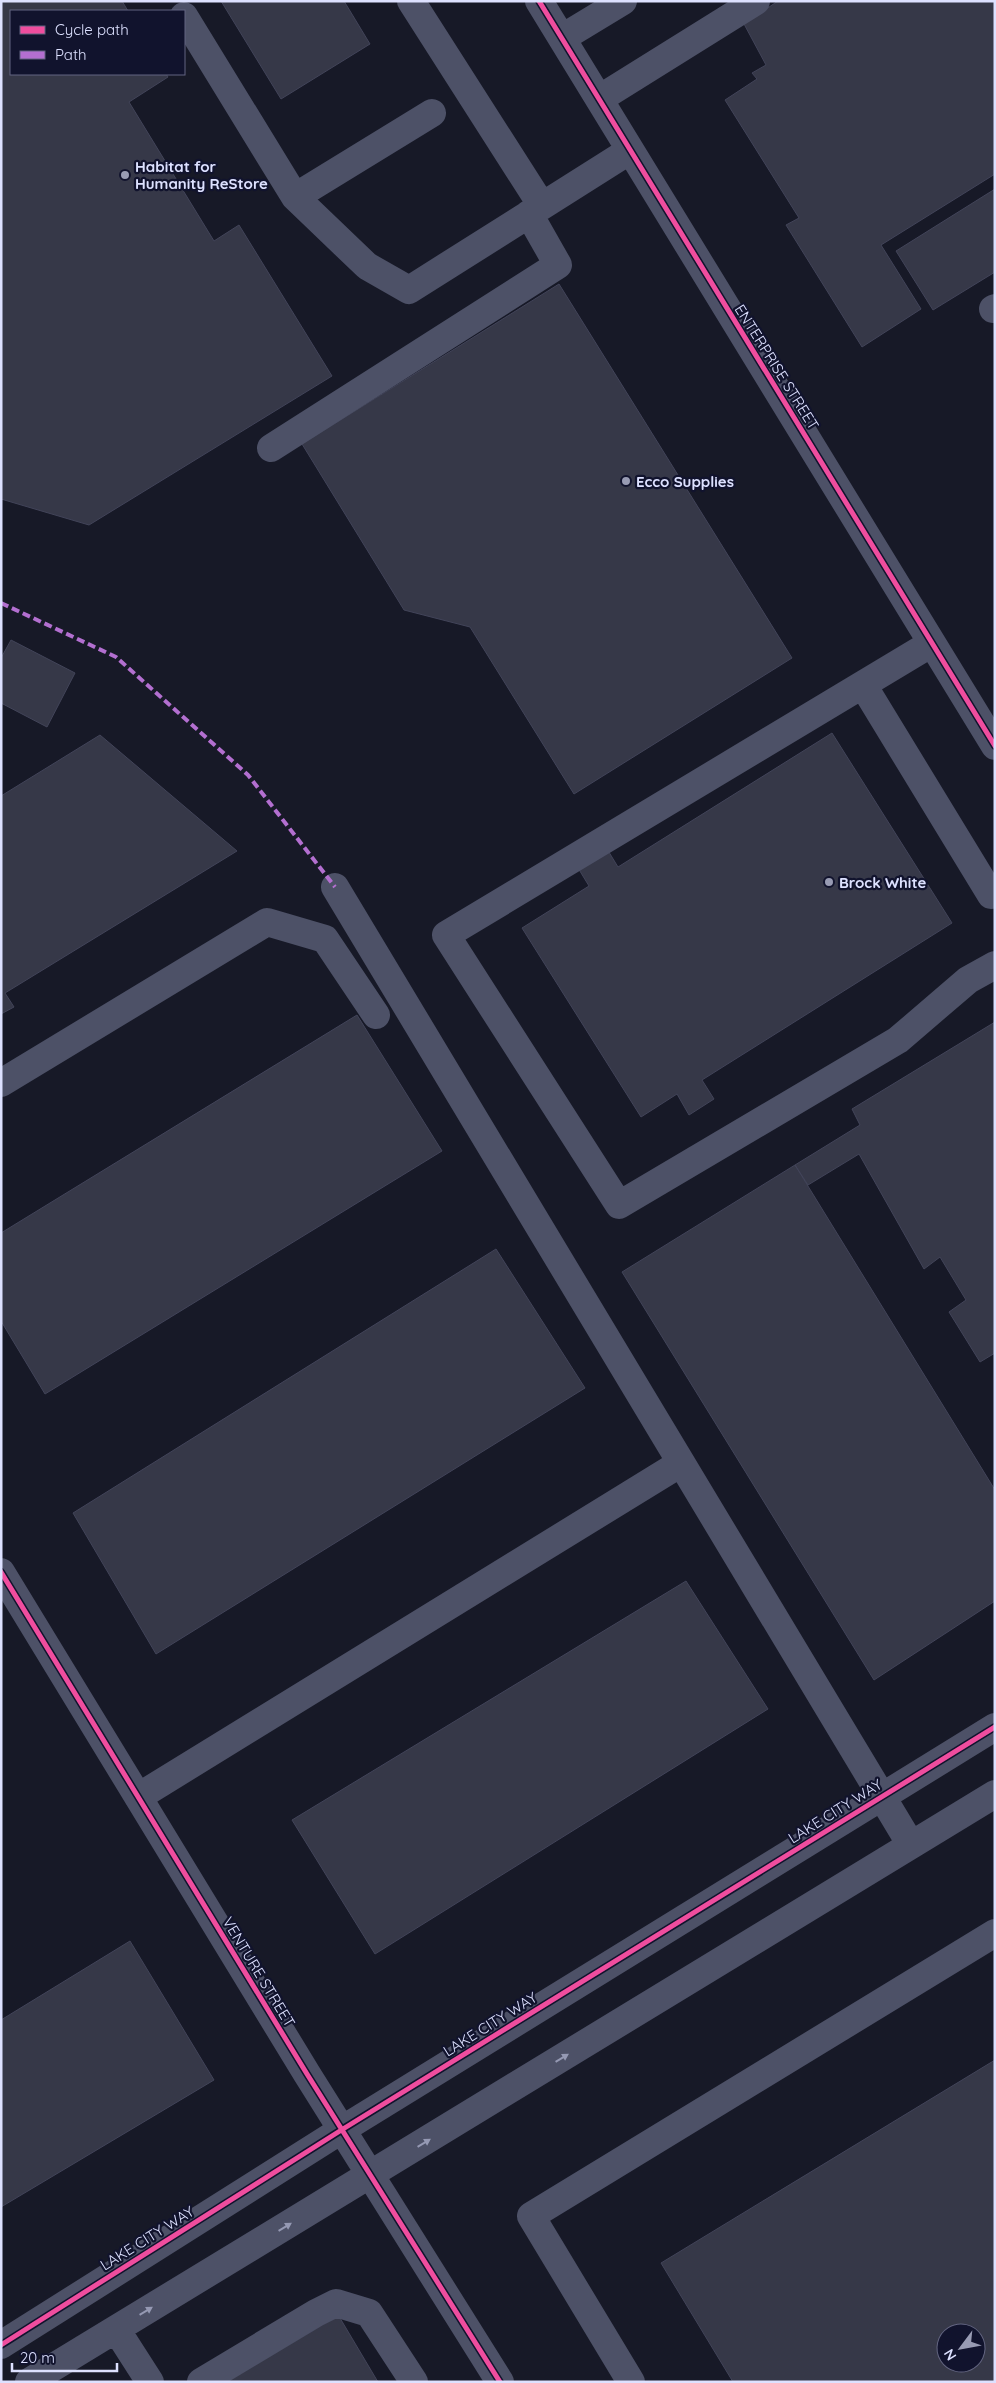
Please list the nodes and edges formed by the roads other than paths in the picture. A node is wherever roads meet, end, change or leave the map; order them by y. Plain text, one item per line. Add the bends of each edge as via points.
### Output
1 (411, 1) edge
2 (539, 1) edge
3 (624, 1) edge
4 (756, 1) edge
5 (185, 18) edge
6 (562, 38) junction
7 (599, 99) junction
8 (432, 113) dead end
9 (630, 151) junction
10 (295, 197) junction
11 (535, 210) junction
12 (271, 448) dead end
13 (932, 643) junction
14 (863, 685) junction
15 (995, 746) edge
16 (335, 887) dead end
17 (991, 895) dead end
18 (995, 965) edge
19 (376, 1015) dead end
20 (1, 1083) edge
21 (681, 1463) junction
22 (1, 1572) edge
23 (995, 1727) edge
24 (995, 1794) edge
25 (882, 1797) junction
26 (138, 1798) junction
27 (911, 1845) junction
28 (995, 1933) edge
29 (343, 2129) junction
30 (371, 2175) junction
31 (116, 2329) junction
32 (1, 2345) edge
33 (29, 2382) edge
34 (150, 2382) edge
35 (201, 2382) edge
36 (414, 2382) edge
37 (500, 2382) edge
38 (631, 2382) edge

1 - 11 street
2 - 6 street, ENTERPRISE STREET
3 - 6 street
4 - 7 street
5 - 10 street
6 - 7 street, ENTERPRISE STREET
7 - 9 street, ENTERPRISE STREET
8 - 10 street
9 - 11 street
9 - 13 street, ENTERPRISE STREET
10 - 11 street via 367,266 409,290
11 - 12 street via 558,265
13 - 14 street
13 - 15 street, ENTERPRISE STREET
14 - 17 street
14 - 18 street via 446,934 619,1205 898,1040 968,980
16 - 21 street
19 - 20 street via 325,939 267,922
21 - 25 street
21 - 26 street
22 - 26 street, VENTURE STREET
23 - 25 street, LAKE CITY WAY
24 - 27 street
25 - 27 street
25 - 29 street, LAKE CITY WAY
26 - 29 street, VENTURE STREET
30 -> 27 street
28 - 38 street via 531,2216
29 - 30 street, VENTURE STREET
29 - 32 street, LAKE CITY WAY
31 -> 30 street
30 - 37 street, VENTURE STREET
31 - 33 street
31 - 34 street
35 - 36 street via 336,2303 369,2313

